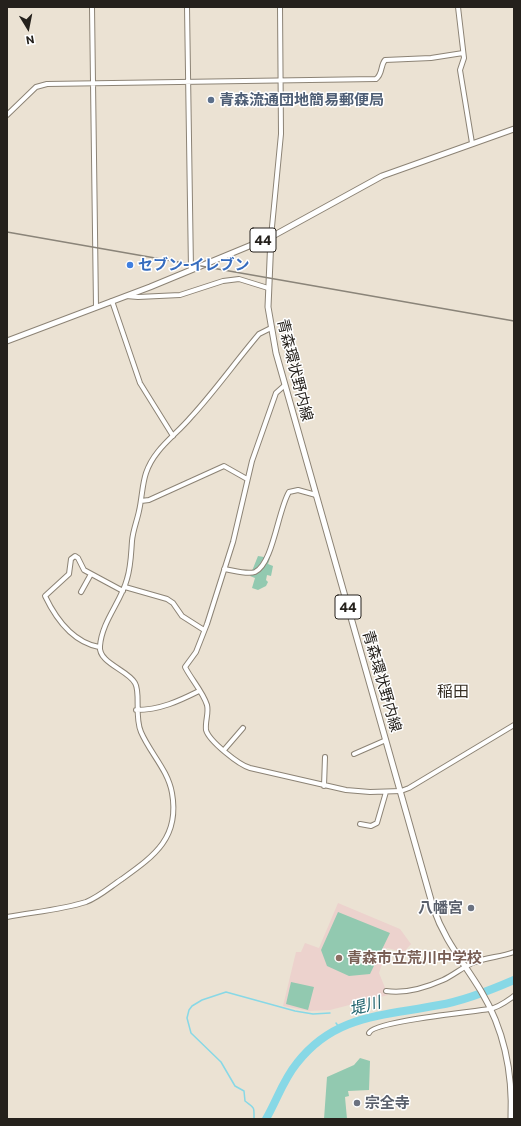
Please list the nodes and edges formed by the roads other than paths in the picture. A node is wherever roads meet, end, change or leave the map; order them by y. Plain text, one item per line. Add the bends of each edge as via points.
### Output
1 (92, 7) edge
2 (187, 7) edge
3 (280, 7) edge
4 (458, 7) edge
5 (463, 53) junction
6 (280, 81) junction
7 (188, 82) junction
8 (93, 83) junction
9 (7, 115) edge
10 (514, 129) edge
11 (472, 143) junction
12 (271, 237) junction
13 (191, 270) junction
14 (268, 288) junction
15 (125, 296) junction
16 (112, 301) junction
17 (96, 307) junction
18 (271, 328) junction
19 (7, 341) edge
20 (285, 385) junction
21 (173, 436) junction
22 (247, 479) junction
23 (316, 495) junction
24 (141, 501) junction
25 (224, 569) junction
26 (91, 574) junction
27 (124, 589) junction
28 (81, 592) dead end
29 (204, 630) junction
30 (99, 647) junction
31 (199, 691) junction
32 (136, 710) junction
33 (514, 725) edge
34 (243, 728) dead end
35 (386, 740) junction
36 (224, 750) junction
37 (354, 754) dead end
38 (325, 757) dead end
39 (324, 786) junction
40 (401, 791) junction
41 (386, 792) junction
42 (360, 824) dead end
43 (7, 917) edge
44 (514, 952) edge
45 (466, 968) junction
46 (386, 991) dead end
47 (514, 996) edge
48 (491, 1009) junction
49 (369, 1033) dead end
50 (511, 1119) edge

1 - 8 street
2 - 7 street
3 - 6 street
4 - 5 street
5 - 6 street via 431,58 385,60 376,79
5 - 11 street via 460,70
6 - 7 street
6 - 12 street via 281,134
7 - 8 street
7 - 13 street
8 - 9 street via 39,86
8 - 17 street
10 - 11 main road, 44
11 - 12 main road, 44 via 382,176
12 - 13 main road, 44
12 - 14 main road, 青森環状野内線 / 44
13 - 15 main road, 44
14 - 15 street via 239,279 223,281 180,294
14 - 18 main road, 青森環状野内線 / 44
15 - 16 main road, 44
16 - 17 main road, 44
16 - 21 street via 140,383
17 - 19 main road, 44
18 - 20 main road, 青森環状野内線 / 44
18 - 21 street via 259,334
20 - 22 street via 276,393
20 - 23 main road, 青森環状野内線 / 44
21 - 24 street via 159,449 147,469
22 - 24 street via 224,466 149,500
22 - 25 street via 233,542
23 - 25 street via 298,490 289,492 278,518 269,552 257,571
23 - 35 main road, 青森環状野内線 / 44
24 - 27 street via 133,535 131,565
25 - 29 street
26 - 27 street
26 - 28 street
26 - 30 street via 84,570 77,557 73,556 69,574 45,596 65,628 82,641
27 - 29 street via 166,599 182,616
27 - 30 street via 110,614
29 - 31 street via 196,652 184,667
30 - 32 street via 108,661 135,683
31 - 32 street via 166,706
31 - 36 street via 207,706 208,735
32 - 43 street via 142,735 171,786 174,815 165,842 151,858 90,900
33 - 40 street
34 - 36 street
35 - 37 street
35 - 40 main road, 青森環状野内線 / 44
36 - 39 street via 246,767
38 - 39 street
39 - 41 street via 358,792
40 - 41 street
40 - 45 main road, 青森環状野内線 / 44 via 437,918 447,941
41 - 42 street via 377,823 371,826
44 - 45 street via 476,962
45 - 46 street via 410,991
45 - 48 main road, 青森環状野内線 / 44
47 - 48 street
48 - 49 street via 389,1024 374,1028
48 - 50 main road, 青森環状野内線 / 44 via 502,1036 508,1061

